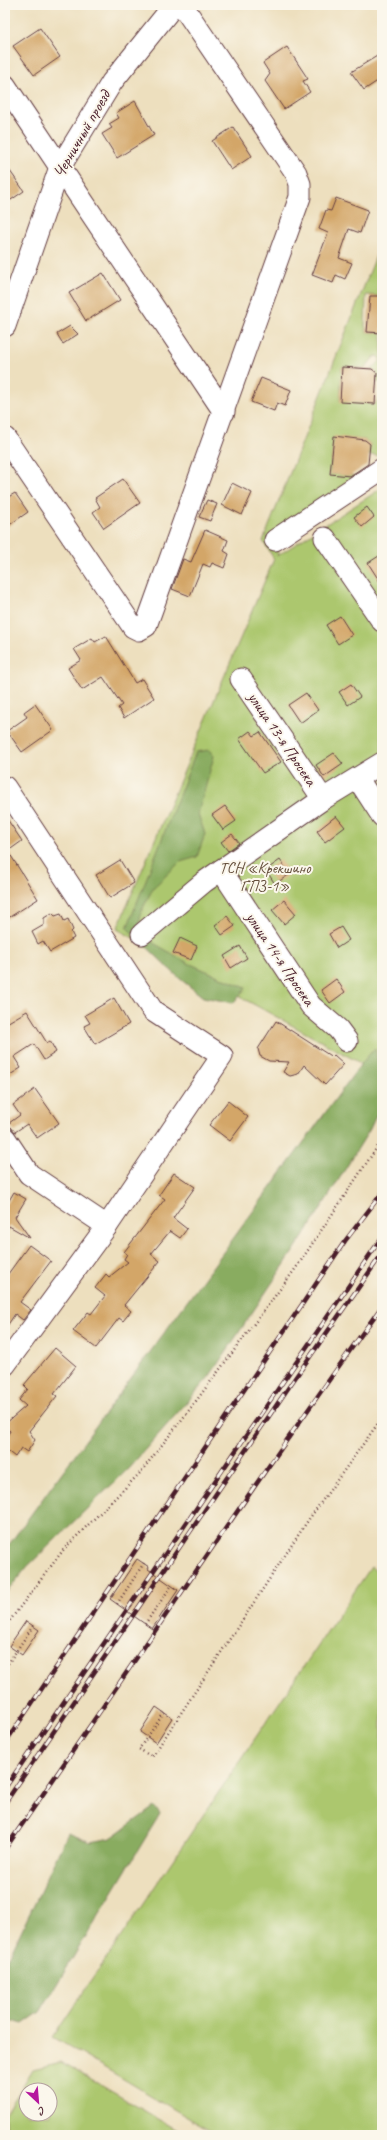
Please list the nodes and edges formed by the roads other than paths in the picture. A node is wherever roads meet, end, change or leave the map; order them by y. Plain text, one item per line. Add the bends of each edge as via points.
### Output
1 (174, 5) edge
2 (182, 5) edge
3 (5, 84) edge
4 (60, 166) junction
5 (5, 326) edge
6 (224, 412) junction
7 (5, 438) edge
8 (382, 469) edge
9 (325, 538) dead end
10 (275, 540) dead end
11 (382, 621) edge
12 (241, 679) dead end
13 (382, 763) edge
14 (358, 779) junction
15 (5, 787) edge
16 (323, 799) junction
17 (382, 816) edge
18 (221, 870) junction
19 (142, 934) dead end
20 (347, 1041) dead end
21 (5, 1138) edge
22 (107, 1226) junction
23 (5, 1365) edge

1 - 4 street, Черничный проезд via 112,82
2 - 6 street via 296,173 300,184 298,204
3 - 4 street
4 - 5 street, Черничный проезд
4 - 6 street
6 - 7 street via 146,626 139,630 133,627
8 - 10 street
9 - 11 street
12 - 16 street, улица 13-я Просека
13 - 14 street
14 - 16 street
14 - 17 street
15 - 22 street via 153,1011 222,1056
16 - 18 street
18 - 19 street
18 - 20 street, улица 14-я Просека via 311,1006 338,1029
21 - 22 street via 29,1174
22 - 23 street

